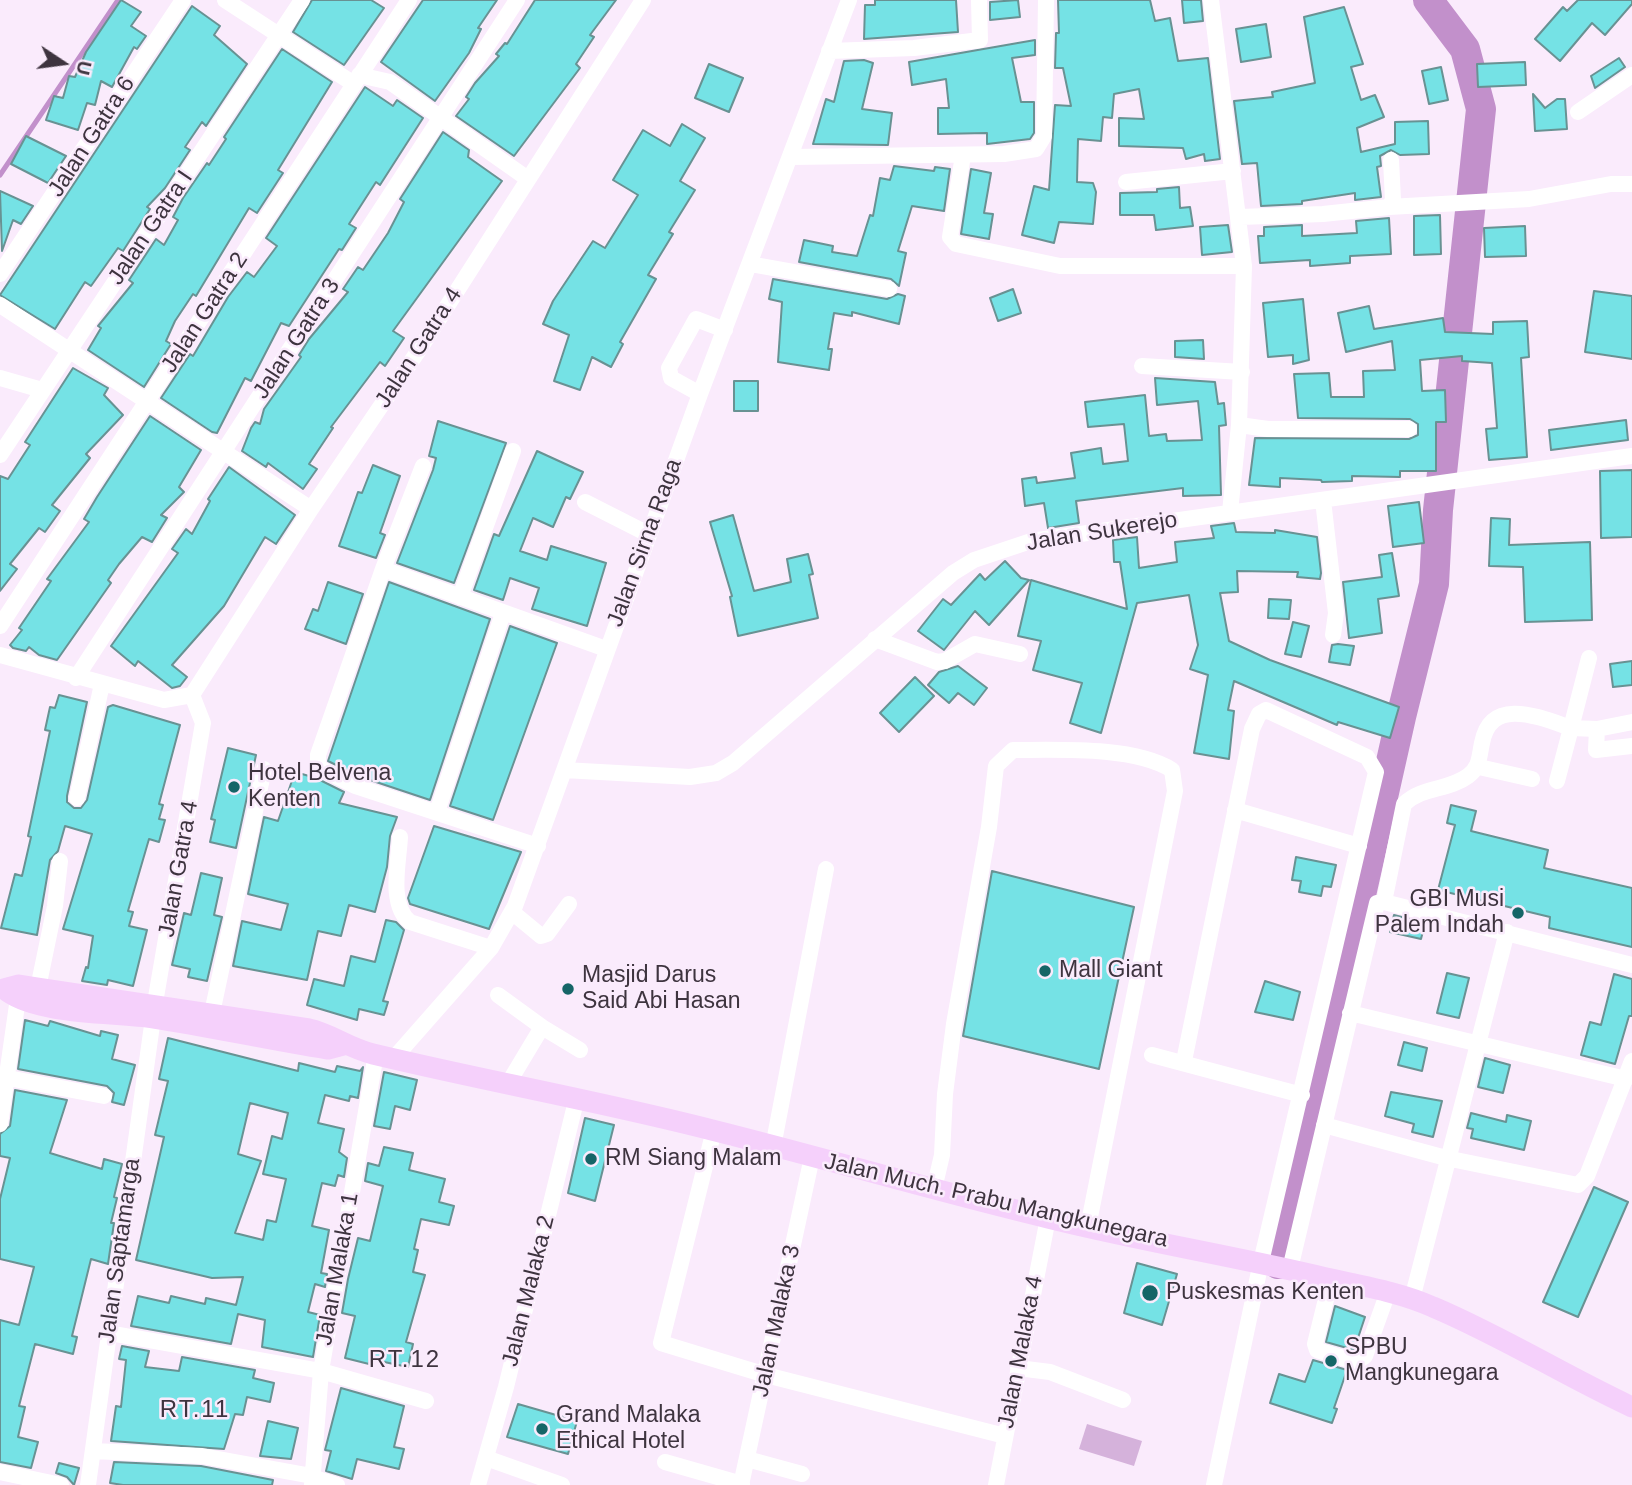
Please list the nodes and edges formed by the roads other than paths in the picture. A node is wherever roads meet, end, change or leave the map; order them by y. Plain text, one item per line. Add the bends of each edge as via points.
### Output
1 (183, 0) edge
2 (225, 0) edge
3 (302, 0) edge
4 (409, 0) edge
5 (517, 0) edge
6 (643, 0) edge
7 (849, 0) edge
8 (979, 0) edge
9 (1046, 0) edge
10 (1212, 0) edge
11 (279, 35) junction
12 (829, 51) junction
13 (1632, 75) edge
14 (356, 80) junction
15 (1578, 112) dead end
16 (440, 118) junction
17 (962, 155) junction
18 (791, 157) junction
19 (1391, 160) dead end
20 (1233, 170) junction
21 (528, 179) junction
22 (1126, 182) dead end
23 (1632, 184) edge
24 (1389, 207) junction
25 (1240, 217) junction
26 (5, 259) edge
27 (750, 264) junction
28 (1244, 266) junction
29 (0, 274) edge
30 (889, 289) dead end
31 (0, 305) edge
32 (725, 330) junction
33 (70, 350) junction
34 (1142, 366) dead end
35 (1242, 372) junction
36 (0, 378) edge
37 (42, 390) junction
38 (700, 394) junction
39 (147, 401) junction
40 (1239, 425) junction
41 (1409, 429) dead end
42 (225, 451) junction
43 (513, 451) dead end
44 (0, 455) edge
45 (1632, 456) edge
46 (423, 466) dead end
47 (1323, 500) junction
48 (585, 502) dead end
49 (311, 509) junction
50 (1230, 512) junction
51 (648, 534) junction
52 (383, 569) junction
53 (460, 597) junction
54 (503, 613) junction
55 (0, 626) edge
56 (1333, 635) dead end
57 (875, 639) junction
58 (606, 649) junction
59 (1020, 654) dead end
60 (0, 655) edge
61 (1590, 658) dead end
62 (76, 678) junction
63 (102, 684) junction
64 (187, 696) junction
65 (1632, 722) edge
66 (1571, 728) junction
67 (1597, 729) junction
68 (1632, 746) edge
69 (1479, 767) junction
70 (264, 769) dead end
71 (564, 770) junction
72 (1532, 779) dead end
73 (1557, 781) dead end
74 (77, 798) dead end
75 (1235, 810) junction
76 (437, 812) junction
77 (400, 837) dead end
78 (538, 846) junction
79 (1359, 846) junction
80 (60, 860) dead end
81 (827, 870) dead end
82 (1384, 901) junction
83 (569, 904) dead end
84 (512, 912) junction
85 (1507, 932) junction
86 (491, 948) junction
87 (1632, 965) edge
88 (38, 988) junction
89 (7, 992) edge
90 (498, 995) dead end
91 (154, 1010) junction
92 (212, 1013) junction
93 (1350, 1013) junction
94 (542, 1027) junction
95 (1475, 1044) junction
96 (343, 1045) junction
97 (580, 1050) dead end
98 (1152, 1055) dead end
99 (385, 1056) junction
100 (1184, 1061) junction
101 (1632, 1061) edge
102 (8, 1078) junction
103 (1626, 1079) junction
104 (509, 1082) junction
105 (1302, 1095) junction
106 (104, 1096) dead end
107 (577, 1097) junction
108 (0, 1124) edge
109 (1324, 1125) junction
110 (714, 1130) junction
111 (773, 1147) junction
112 (812, 1157) junction
113 (1446, 1158) junction
114 (934, 1189) junction
115 (1048, 1219) junction
116 (1088, 1227) junction
117 (1261, 1262) junction
118 (1290, 1269) junction
119 (1331, 1279) junction
120 (1388, 1292) junction
121 (1412, 1299) junction
122 (109, 1333) junction
123 (1018, 1368) junction
124 (321, 1371) junction
125 (766, 1375) junction
126 (1123, 1400) dead end
127 (426, 1401) dead end
128 (1632, 1406) edge
129 (1005, 1436) junction
130 (93, 1451) junction
131 (486, 1458) junction
132 (747, 1459) junction
133 (665, 1462) dead end
134 (0, 1472) edge
135 (802, 1474) dead end
136 (312, 1479) edge
137 (61, 1485) edge
138 (88, 1485) edge
139 (337, 1485) edge
140 (478, 1485) edge
141 (562, 1485) edge
142 (742, 1485) edge
143 (996, 1485) edge
144 (1214, 1485) edge

1 - 26 street, Jalan Gatra 6
2 - 11 street
3 - 11 street, Jalan Gatra I
4 - 14 street, Jalan Gatra 2
5 - 16 street, Jalan Gatra 3
6 - 21 street, Jalan Gatra 4
7 - 12 street, Jalan Sirna Raga
8 - 12 street via 980,40
9 - 17 street via 1043,141 1036,149 1004,155
10 - 20 street
11 - 14 street
11 - 33 street, Jalan Gatra I
12 - 18 street, Jalan Sirna Raga
13 - 15 street
14 - 16 street via 390,82
14 - 39 street, Jalan Gatra 2
16 - 21 street
16 - 42 street, Jalan Gatra 3
17 - 18 street
17 - 28 street via 950,237 956,244 1060,267
18 - 27 street, Jalan Sirna Raga
19 - 24 street
20 - 22 street
20 - 25 street
21 - 49 street, Jalan Gatra 4
23 - 24 street via 1479,204
24 - 25 street
25 - 28 street
26 - 29 street, Jalan Gatra 6
27 - 30 street
27 - 32 street, Jalan Sirna Raga
28 - 35 street
31 - 33 street
32 - 38 street, Jalan Sirna Raga
32 - 38 street via 696,319 669,368 671,378
33 - 37 street, Jalan Gatra I
33 - 39 street
34 - 35 street
35 - 40 street
36 - 37 street
37 - 44 street, Jalan Gatra I
38 - 51 street, Jalan Sirna Raga
39 - 42 street
39 - 55 street, Jalan Gatra 2
40 - 41 street
40 - 50 street
42 - 49 street
42 - 62 street, Jalan Gatra 3
43 - 53 street
45 - 47 street, Jalan Sukerejo
46 - 52 street
47 - 50 street, Jalan Sukerejo
47 - 56 street via 1336,613
48 - 51 street
49 - 64 street, Jalan Gatra 4
50 - 57 street, Jalan Sukerejo via 1031,541 974,560
51 - 58 street, Jalan Sirna Raga
52 - 53 street
52 - 76 street via 317,762 321,770 355,786
53 - 54 street
54 - 58 street
54 - 76 street
57 - 59 street via 937,662 975,644
57 - 71 street, Jalan Sukerejo via 716,773 690,777
58 - 71 street, Jalan Sirna Raga
60 - 62 street
61 - 66 street
62 - 63 street
63 - 64 street via 164,700
63 - 74 street
64 - 91 street, Jalan Gatra 4 via 203,723
65 - 67 street
66 - 67 street
66 - 69 street via 1510,712 1495,717 1484,731
66 - 73 street
67 - 68 street via 1597,750
69 - 72 street
69 - 82 street via 1466,778 1423,790 1404,804
70 - 92 street
71 - 78 street, Jalan Sirna Raga
75 - 79 street
75 - 79 street via 1252,729 1266,710 1367,757 1374,766 1375,782
75 - 100 street
76 - 78 street
77 - 86 street via 397,894 404,916 410,922
78 - 84 street, Jalan Sirna Raga
79 - 105 street
80 - 88 street
81 - 111 street
82 - 85 street
82 - 93 street via 1374,908
83 - 84 street via 541,936
84 - 86 street, Jalan Sirna Raga
85 - 87 street
85 - 95 street
86 - 99 street, Jalan Sirna Raga
88 - 89 main road, Jalan Much. Prabu Mangkunegara via 19,985
88 - 91 main road, Jalan Much. Prabu Mangkunegara
89 - 91 main road, Jalan Much. Prabu Mangkunegara
89 - 102 street
90 - 94 street
91 - 92 main road, Jalan Much. Prabu Mangkunegara
91 - 96 main road, Jalan Much. Prabu Mangkunegara via 328,1049
91 - 122 street, Jalan Saptamarga
92 - 96 main road, Jalan Much. Prabu Mangkunegara via 326,1032
93 - 95 street
93 - 109 street
94 - 97 street
94 - 104 street
95 - 103 street
95 - 113 street
96 - 99 main road, Jalan Much. Prabu Mangkunegara
98 - 100 street
99 - 104 main road, Jalan Much. Prabu Mangkunegara
99 - 124 street, Jalan Malaka 1
100 - 105 street
101 - 103 street
102 - 106 street
102 - 108 street
103 - 113 street via 1587,1176 1578,1185
104 - 107 main road, Jalan Much. Prabu Mangkunegara
105 - 117 street
107 - 110 main road, Jalan Much. Prabu Mangkunegara
107 - 131 street, Jalan Malaka 2
109 - 113 street
109 - 118 street
110 - 111 main road, Jalan Much. Prabu Mangkunegara
110 - 125 street via 660,1343
111 - 112 main road, Jalan Much. Prabu Mangkunegara
112 - 114 main road, Jalan Much. Prabu Mangkunegara
112 - 125 street, Jalan Malaka 3
113 - 121 street
114 - 115 main road, Jalan Much. Prabu Mangkunegara
114 - 116 street via 942,1155 954,1024 996,766 1013,750 1057,750 1160,763 1172,770 1175,791
115 - 116 main road, Jalan Much. Prabu Mangkunegara
115 - 123 street, Jalan Malaka 4
116 - 117 main road, Jalan Much. Prabu Mangkunegara
117 - 118 main road, Jalan Much. Prabu Mangkunegara
117 - 144 street
118 - 119 main road, Jalan Much. Prabu Mangkunegara
119 - 120 main road, Jalan Much. Prabu Mangkunegara
119 - 120 street via 1315,1344 1317,1350 1356,1362 1365,1356
120 - 121 main road, Jalan Much. Prabu Mangkunegara
121 - 128 main road, Jalan Much. Prabu Mangkunegara via 1489,1332 1567,1377
122 - 124 street
122 - 130 street, Jalan Saptamarga
123 - 126 street via 1050,1372
123 - 129 street, Jalan Malaka 4
124 - 127 street
124 - 136 street, Jalan Malaka 1
125 - 129 street
125 - 132 street, Jalan Malaka 3
129 - 143 street, Jalan Malaka 4
130 - 136 street via 202,1456
130 - 138 street, Jalan Saptamarga
131 - 140 street, Jalan Malaka 2
131 - 141 street
132 - 135 street
132 - 142 street, Jalan Malaka 3
133 - 142 street
134 - 137 street
136 - 139 street

